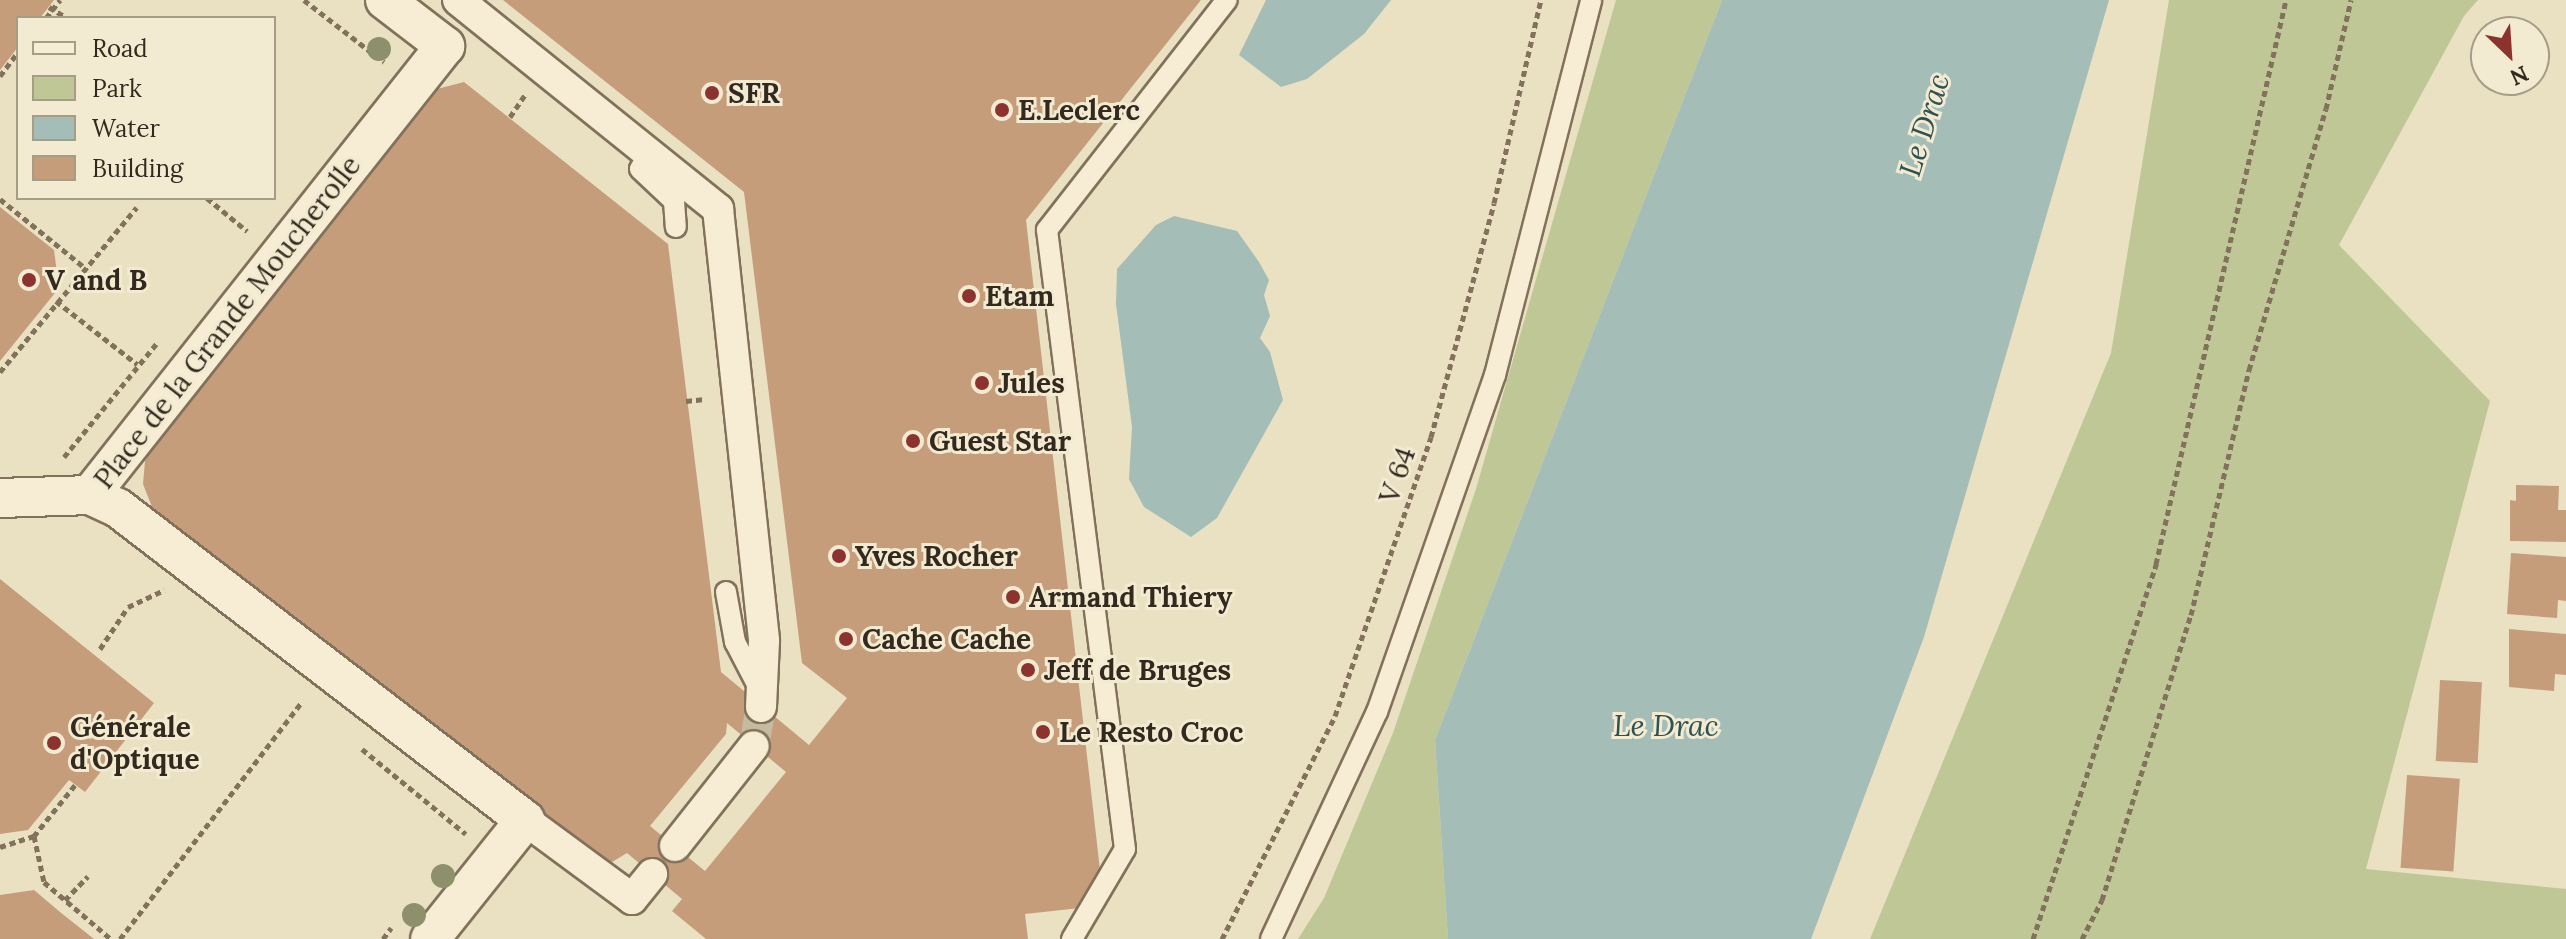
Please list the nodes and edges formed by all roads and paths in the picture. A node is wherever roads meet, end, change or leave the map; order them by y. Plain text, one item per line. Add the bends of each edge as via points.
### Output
1 (60, 0) edge
2 (304, 0) edge
3 (385, 0) edge
4 (458, 0) edge
5 (1227, 0) edge
6 (1541, 0) edge
7 (1591, 0) edge
8 (2286, 0) edge
9 (2351, 0) edge
10 (51, 8) junction
11 (47, 16) edge
12 (64, 16) edge
13 (16, 55) edge
14 (375, 73) dead end
15 (0, 76) edge
16 (530, 88) dead end
17 (510, 117) dead end
18 (649, 153) junction
19 (0, 199) edge
20 (209, 200) edge
21 (137, 207) dead end
22 (257, 220) dead end
23 (676, 227) dead end
24 (247, 231) junction
25 (238, 243) dead end
26 (84, 267) junction
27 (56, 301) junction
28 (165, 334) dead end
29 (137, 364) junction
30 (0, 372) edge
31 (171, 392) junction
32 (57, 467) dead end
33 (90, 495) junction
34 (0, 498) edge
35 (164, 590) dead end
36 (726, 592) dead end
37 (100, 649) dead end
38 (760, 699) joint
39 (302, 702) dead end
40 (754, 746) tunnel mouth
41 (75, 785) dead end
42 (525, 820) junction
43 (34, 836) junction
44 (675, 846) dead end
45 (0, 847) edge
46 (652, 874) dead end
47 (88, 876) dead end
48 (65, 900) junction
49 (111, 939) edge
50 (120, 939) edge
51 (430, 939) edge
52 (1072, 939) edge
53 (1222, 939) edge
54 (1271, 939) edge
55 (2033, 939) edge
56 (2082, 939) edge

1 - 10 path
2 - 14 path via 385,61
3 - 31 street, Place de la Grande Moucherolle via 445,46
4 - 18 street
5 - 52 lane via 1047,230 1125,849
6 - 53 path, V 64 via 1431,437 1335,716
7 - 54 lane via 1495,375 1377,712
8 - 55 path via 2156,564
9 - 56 path via 2326,109 2249,370 2191,615 2102,900
10 - 11 path
10 - 12 path
13 - 15 path
16 - 17 path
18 - 23 lane via 640,169 674,201
18 - 38 street via 718,209 764,641
19 - 26 path
20 - 24 path
21 - 26 path
22 - 24 path
24 - 25 path
26 - 27 path
27 - 29 path
27 - 30 path
28 - 29 path
29 - 31 path
29 - 32 path
31 - 33 street, Place de la Grande Moucherolle
33 - 34 street
33 - 42 street, Place de la Grande Moucherolle via 118,508
35 - 37 path via 128,607
36 - 38 lane via 735,642
39 - 50 path
40 - 44 street
41 - 43 path
42 - 46 street via 632,899
42 - 51 street
43 - 45 path
43 - 48 path via 44,882
47 - 48 path
48 - 49 path

